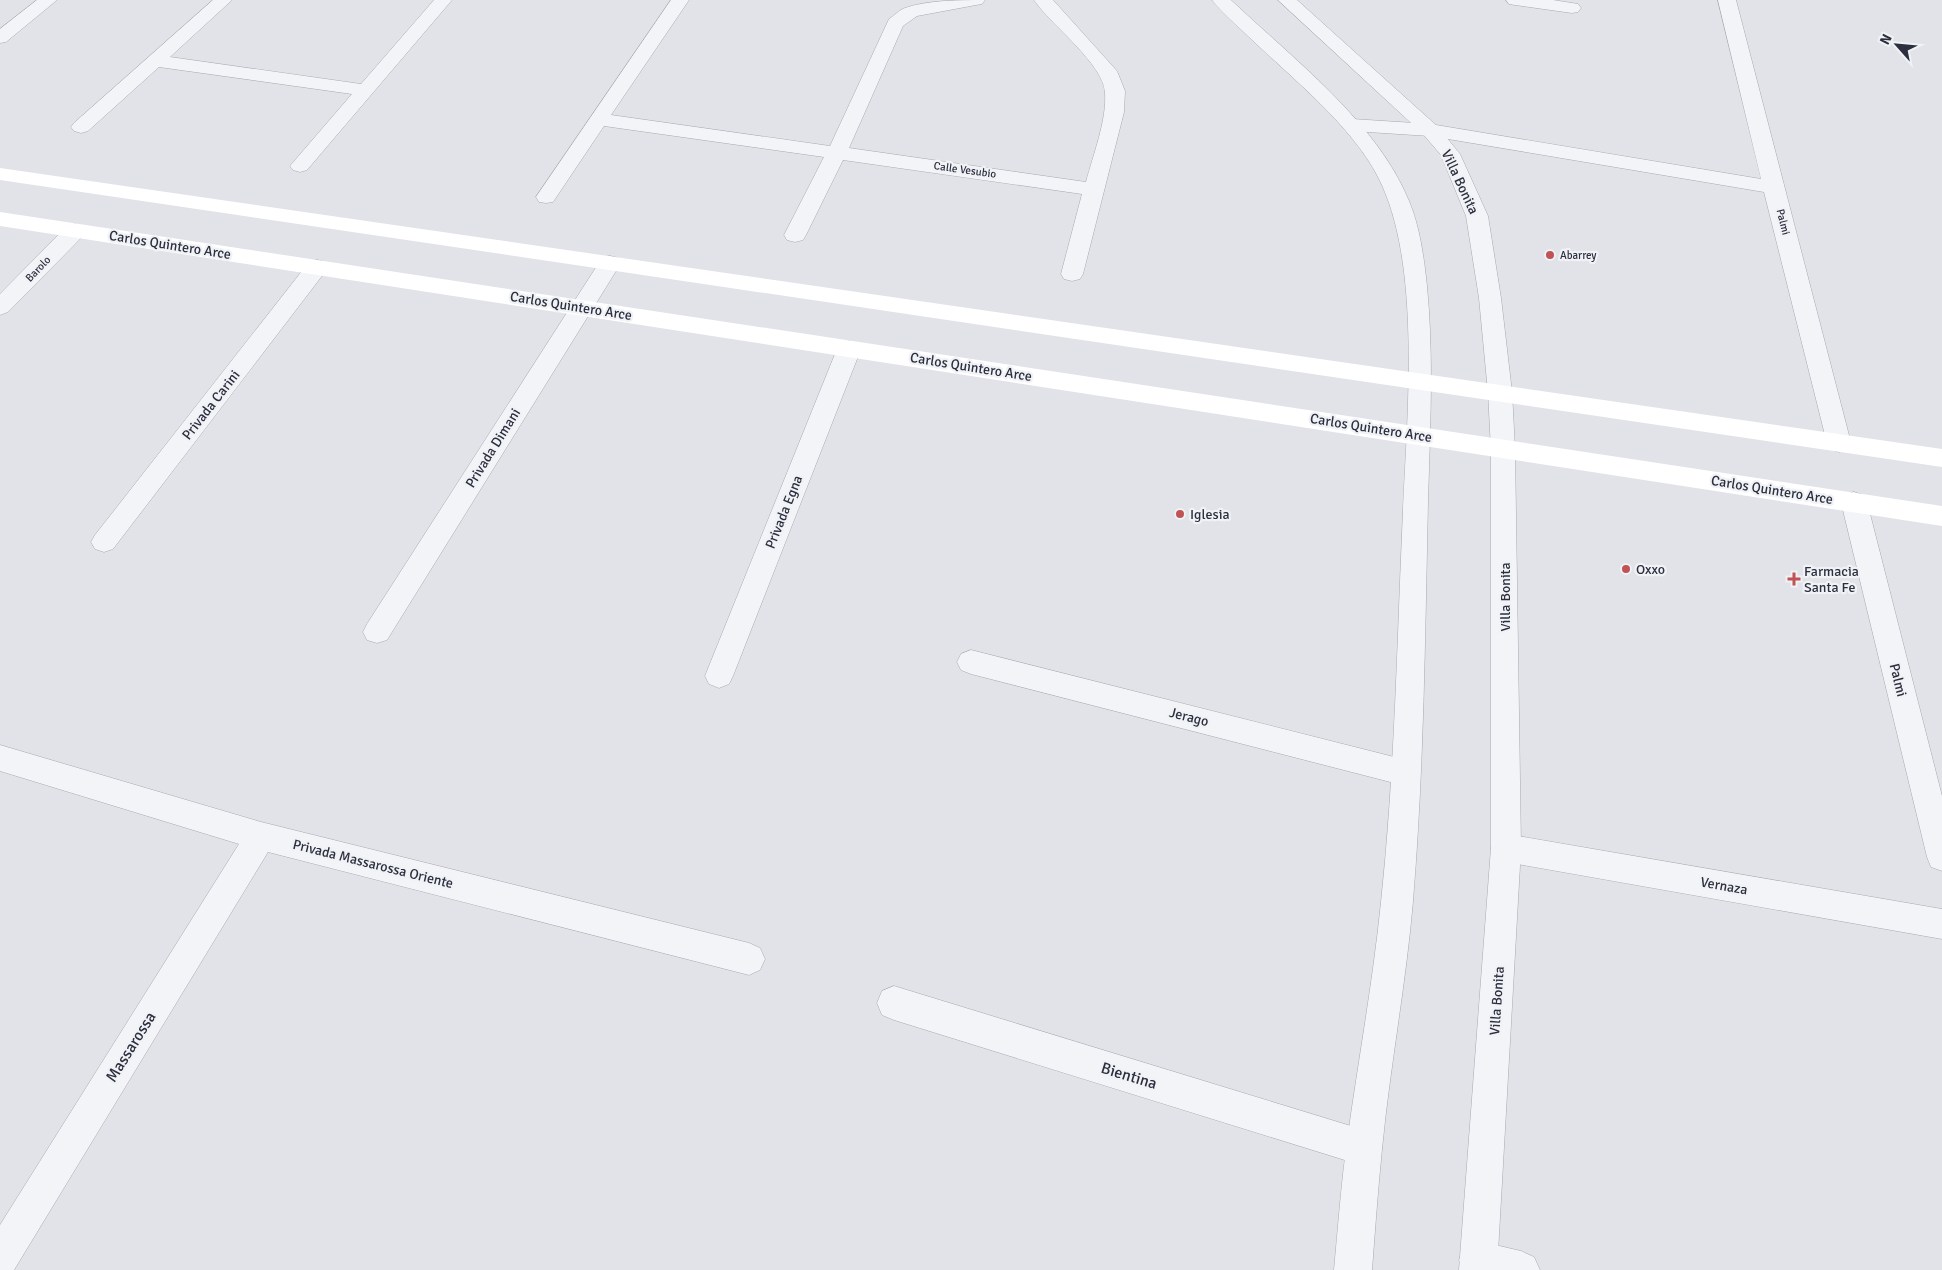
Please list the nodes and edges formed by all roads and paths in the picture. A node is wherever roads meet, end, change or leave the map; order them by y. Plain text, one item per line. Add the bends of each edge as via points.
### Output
1 (48, 0) edge
2 (223, 0) edge
3 (443, 0) edge
4 (680, 0) edge
5 (976, 0) edge
6 (1043, 0) edge
7 (1221, 0) edge
8 (1287, 0) edge
9 (1515, 0) edge
10 (1727, 0) edge
11 (1572, 8) dead end
12 (0, 38) edge
13 (155, 61) junction
14 (366, 90) junction
15 (598, 120) junction
16 (1352, 125) junction
17 (81, 127) dead end
18 (1430, 130) junction
19 (837, 152) junction
20 (300, 166) dead end
21 (0, 174) edge
22 (1774, 187) junction
23 (1092, 189) junction
24 (546, 197) dead end
25 (0, 219) edge
26 (75, 231) junction
27 (795, 235) dead end
28 (610, 263) junction
29 (318, 267) junction
30 (1072, 274) dead end
31 (0, 307) edge
32 (581, 308) junction
33 (849, 349) junction
34 (1419, 380) junction
35 (1500, 392) junction
36 (1418, 436) junction
37 (1839, 443) junction
38 (1504, 449) junction
39 (1942, 458) edge
40 (1854, 502) junction
41 (1942, 516) edge
42 (104, 542) dead end
43 (377, 632) dead end
44 (971, 662) dead end
45 (719, 676) dead end
46 (0, 758) edge
47 (1406, 773) junction
48 (261, 836) junction
49 (1506, 848) junction
50 (1942, 857) edge
51 (1942, 924) edge
52 (749, 959) dead end
53 (894, 1003) dead end
54 (1364, 1148) junction
55 (0, 1259) edge
56 (0, 1265) edge
57 (1478, 1265) edge
58 (17, 1270) edge
59 (1353, 1270) edge
60 (1521, 1270) edge

1 - 12 street
2 - 13 street
3 - 14 street
4 - 15 street
5 - 19 street via 911,12 895,23
6 - 23 street via 1108,71 1115,91 1114,112
7 - 16 street
8 - 18 street, Villa Bonita
9 - 11 street
10 - 22 street, Palmi
13 - 14 street
13 - 17 street
14 - 20 street
15 - 19 street, Calle Vesubio
15 - 24 street
16 - 18 street
16 - 34 street via 1390,178 1407,226 1416,286
18 - 22 street
18 - 35 street, Villa Bonita via 1450,154 1477,216
19 - 23 street, Calle Vesubio
19 - 27 street
21 - 28 main road
22 - 37 street, Palmi
23 - 30 street
25 - 26 main road, Carlos Quintero Arce
26 - 29 main road, Carlos Quintero Arce
26 - 31 street, Barolo
28 - 32 street, Privada Dimani
28 - 34 main road
29 - 32 main road, Carlos Quintero Arce
29 - 42 street, Privada Carini
32 - 33 main road, Carlos Quintero Arce
32 - 43 street, Privada Dimani
33 - 36 main road, Carlos Quintero Arce
33 - 45 street, Privada Egna
34 - 35 main road
34 - 36 street
35 - 37 main road
35 - 38 street, Villa Bonita
36 - 38 main road, Carlos Quintero Arce
36 - 47 street
37 - 39 main road
38 - 40 main road, Carlos Quintero Arce
38 - 49 street, Villa Bonita
40 - 41 main road, Carlos Quintero Arce
40 - 50 street, Palmi
44 - 47 street, Jerago
46 - 48 street, Privada Massarossa Oriente
47 - 54 street via 1396,903
48 - 52 street, Privada Massarossa Oriente
48 - 55 street, Massarossa
49 - 51 street, Vernaza
49 - 57 street, Villa Bonita
53 - 54 street, Bientina
54 - 59 street
56 - 58 street
57 - 60 street

